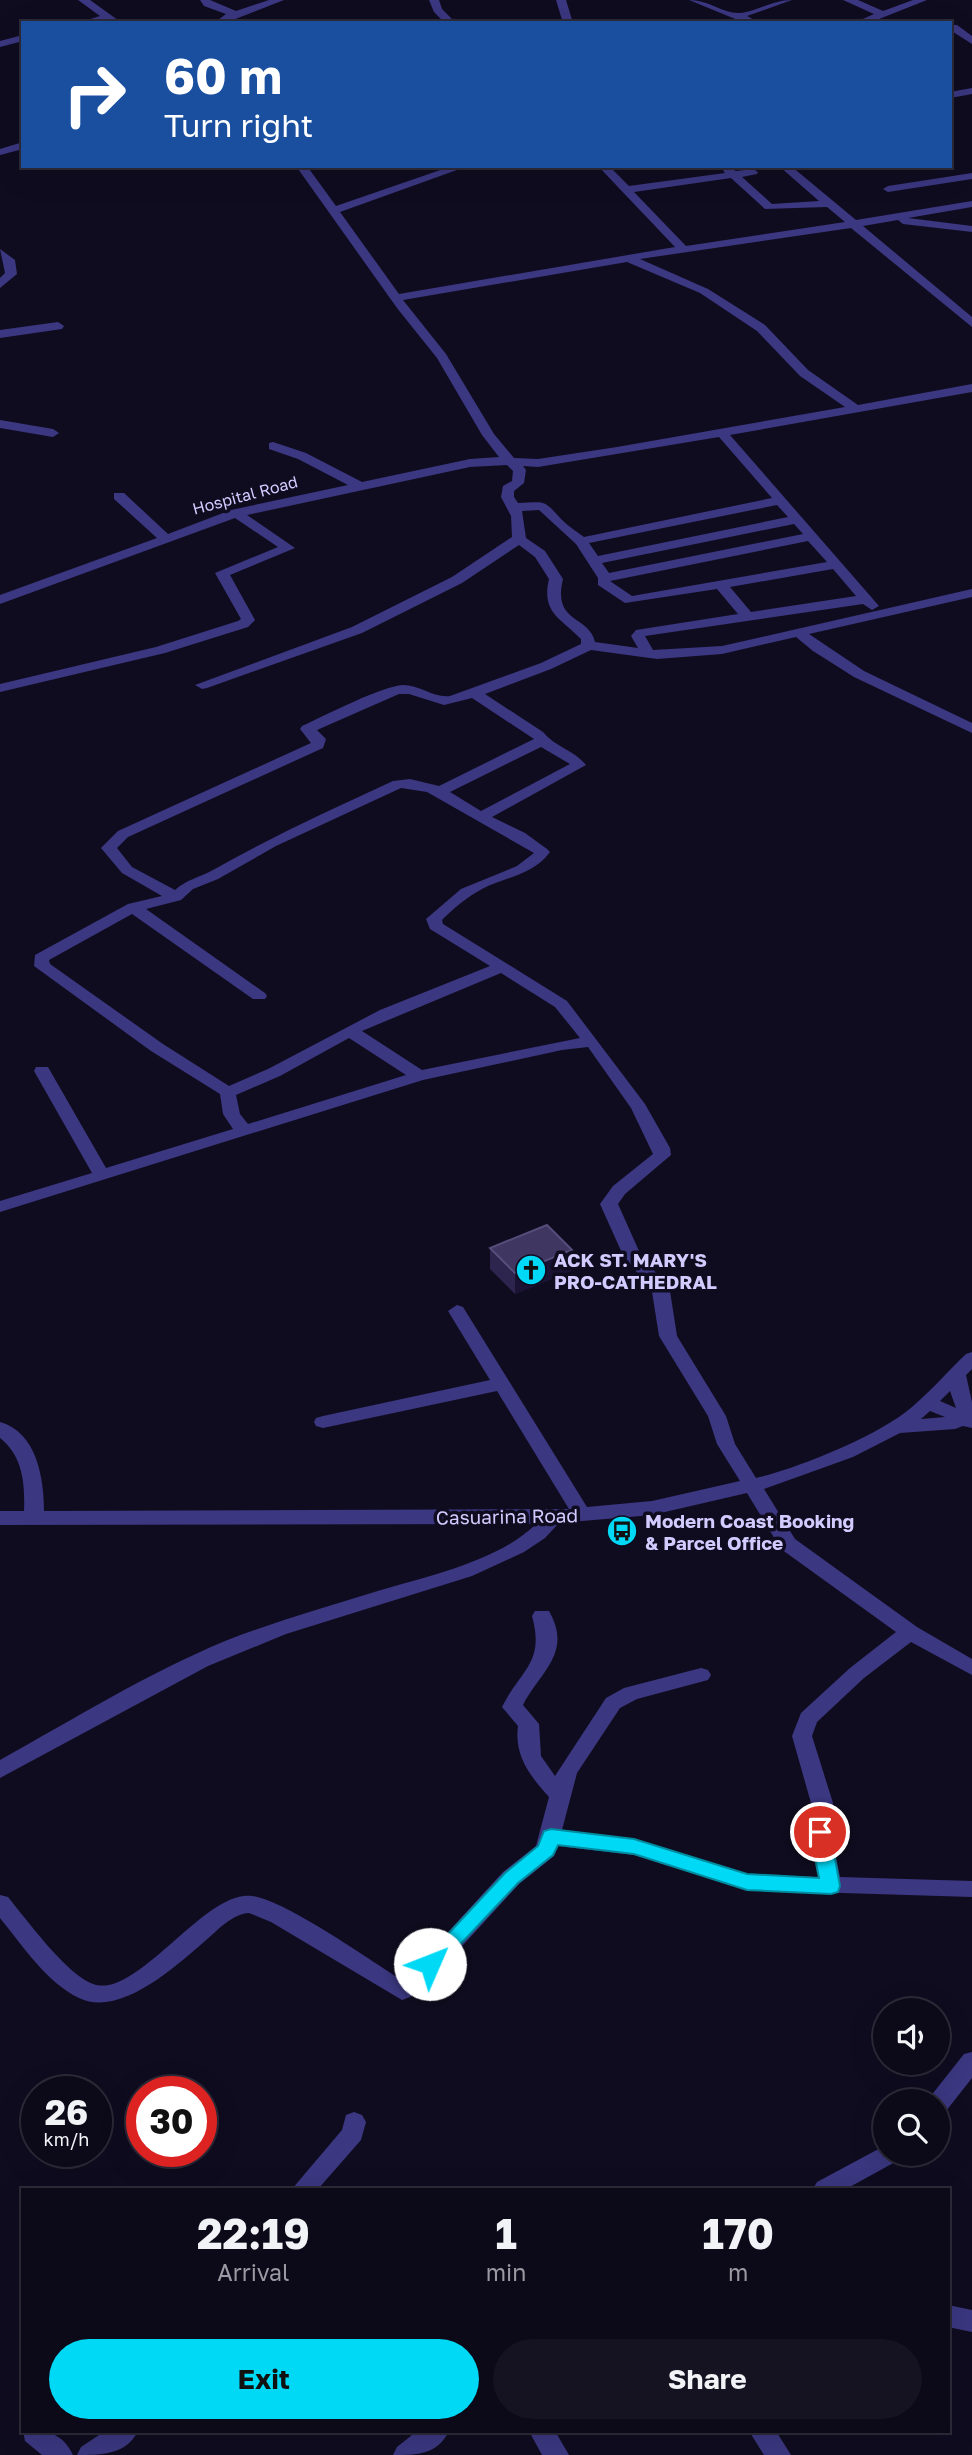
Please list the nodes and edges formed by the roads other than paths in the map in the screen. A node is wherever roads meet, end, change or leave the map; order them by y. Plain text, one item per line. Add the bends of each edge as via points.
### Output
1 (83, 0) edge
2 (205, 0) edge
3 (279, 0) edge
4 (434, 0) edge
5 (561, 0) edge
6 (694, 0) edge
7 (787, 0) edge
8 (848, 0) edge
9 (922, 0) edge
10 (236, 14) junction
11 (881, 14) junction
12 (738, 16) junction
13 (112, 20) edge
14 (223, 21) edge
15 (449, 21) edge
16 (567, 21) edge
17 (750, 21) edge
18 (864, 21) edge
19 (953, 27) dead end
20 (21, 39) edge
21 (972, 41) edge
22 (0, 44) edge
23 (972, 91) edge
24 (952, 95) edge
25 (21, 146) edge
26 (0, 152) edge
27 (302, 168) edge
28 (457, 168) edge
29 (605, 168) edge
30 (786, 168) edge
31 (949, 168) edge
32 (729, 170) edge
33 (753, 172) dead end
34 (966, 177) edge
35 (888, 189) dead end
36 (626, 190) junction
37 (829, 204) junction
38 (972, 204) edge
39 (333, 211) junction
40 (886, 218) junction
41 (852, 223) junction
42 (972, 229) edge
43 (685, 251) junction
44 (0, 252) edge
45 (628, 258) junction
46 (0, 285) edge
47 (396, 298) junction
48 (972, 323) edge
49 (58, 326) dead end
50 (0, 334) edge
51 (972, 388) edge
52 (855, 408) junction
53 (0, 424) edge
54 (53, 433) dead end
55 (723, 434) junction
56 (273, 446) dead end
57 (508, 461) junction
58 (359, 486) junction
59 (119, 496) dead end
60 (782, 500) junction
61 (516, 507) junction
62 (236, 513) junction
63 (798, 519) junction
64 (813, 536) junction
65 (165, 538) junction
66 (519, 539) junction
67 (581, 541) junction
68 (594, 561) junction
69 (836, 565) junction
70 (605, 578) junction
71 (721, 585) junction
72 (971, 594) edge
73 (866, 599) junction
74 (0, 600) edge
75 (879, 614) junction
76 (748, 617) junction
77 (799, 632) junction
78 (588, 645) junction
79 (649, 655) junction
80 (202, 685) dead end
81 (0, 688) edge
82 (474, 693) junction
83 (972, 729) edge
84 (541, 741) junction
85 (441, 791) junction
86 (481, 817) junction
87 (176, 897) junction
88 (133, 908) junction
89 (503, 967) junction
90 (259, 996) dead end
91 (350, 1031) junction
92 (592, 1042) junction
93 (42, 1071) dead end
94 (419, 1076) junction
95 (228, 1092) junction
96 (246, 1129) junction
97 (102, 1176) junction
98 (0, 1207) edge
99 (457, 1311) dead end
100 (972, 1358) edge
101 (957, 1374) junction
102 (501, 1384) junction
103 (922, 1407) junction
104 (323, 1422) dead end
105 (968, 1424) edge
106 (897, 1427) junction
107 (0, 1428) edge
108 (754, 1485) junction
109 (582, 1515) junction
110 (554, 1517) junction
111 (0, 1518) edge
112 (34, 1518) junction
113 (542, 1616) dead end
114 (909, 1632) junction
115 (972, 1668) edge
116 (701, 1675) dead end
117 (0, 1770) edge
118 (561, 1796) junction
119 (551, 1837) junction
120 (831, 1886) junction
121 (972, 1889) edge
122 (0, 1903) edge
123 (972, 2061) edge
124 (950, 2089) edge
125 (355, 2122) dead end
126 (873, 2163) edge
127 (305, 2188) edge
128 (827, 2188) edge
129 (972, 2303) edge
130 (972, 2314) edge
131 (950, 2316) edge
132 (972, 2321) edge
133 (34, 2433) dead end
134 (122, 2433) edge
135 (434, 2433) edge
136 (543, 2433) edge
137 (763, 2433) edge
138 (60, 2455) edge
139 (90, 2455) edge
140 (406, 2455) edge
141 (556, 2455) edge
142 (778, 2455) edge

1 - 13 street
2 - 10 street
3 - 10 street
4 - 15 street
5 - 16 street
6 - 12 street
7 - 12 street
8 - 11 street
9 - 11 street
10 - 14 street
11 - 18 street
12 - 17 street
19 - 21 street
20 - 22 street
23 - 24 street
25 - 26 street
27 - 39 street
28 - 39 street
29 - 36 street
30 - 37 street
31 - 34 street
32 - 33 street
32 - 36 street
32 - 37 street via 769,207
34 - 35 street
36 - 43 street
37 - 41 street
38 - 40 street
39 - 47 street
40 - 41 street
40 - 42 street
41 - 43 street
41 - 48 street
43 - 45 street
44 - 46 street via 9,260 11,274
45 - 47 street
45 - 52 street via 704,291 761,328 804,373
47 - 57 street via 448,364
49 - 50 street
51 - 52 street, Hospital Road
52 - 55 street, Hospital Road
53 - 54 street
55 - 57 street, Hospital Road via 538,463
55 - 60 street
56 - 58 street
57 - 58 street, Hospital Road via 470,463
57 - 61 street via 520,470 518,483 508,489
58 - 62 street, Hospital Road
59 - 65 street
60 - 63 street
60 - 67 street
61 - 66 street
61 - 67 street via 545,507
62 - 65 street, Hospital Road
62 - 81 street via 288,548 222,572 248,620 243,624 160,650
63 - 64 street
63 - 68 street
64 - 69 street
64 - 70 street
65 - 74 street, Hospital Road
66 - 78 street via 540,554 556,579 552,595 562,617 588,638
66 - 80 street via 457,580 357,630
67 - 68 street
68 - 70 street
69 - 71 street
69 - 73 street
70 - 71 street via 603,582 630,600
71 - 76 street
72 - 75 street
73 - 75 street
73 - 76 street
75 - 77 street
76 - 79 street via 641,633 638,636
77 - 79 street via 722,650
77 - 83 street via 846,668
78 - 79 street
78 - 82 street via 562,661
82 - 84 street
82 - 87 street via 441,702 407,689 383,696 307,729 319,739 318,745 123,834 109,848 127,870
84 - 85 street
84 - 86 street via 571,755 579,765
85 - 86 street
85 - 87 street via 415,782 398,784 271,843 188,886
86 - 89 street via 510,828 542,852 523,869 478,885 433,919 436,926
87 - 88 street
88 - 90 street
88 - 95 street via 47,953 40,962 168,1057
89 - 91 street
89 - 92 street via 567,1009
91 - 94 street
91 - 95 street via 252,1084
92 - 94 street
92 - 108 street via 639,1108 662,1155 615,1193 609,1204 631,1253 661,1291 668,1336 717,1416 726,1444
93 - 97 street
94 - 96 street
95 - 96 street via 233,1121
96 - 97 street
97 - 98 street
99 - 102 street
100 - 101 street, Casuarina Road
101 - 103 street, Casuarina Road
101 - 105 street
102 - 104 street
102 - 109 street
103 - 105 street
103 - 106 street, Casuarina Road
105 - 106 street
106 - 108 street, Casuarina Road via 826,1461
107 - 112 street via 32,1466
108 - 109 street, Casuarina Road via 652,1508
108 - 114 street via 788,1545
109 - 110 street, Casuarina Road
110 - 112 street, Casuarina Road
110 - 117 street via 529,1542 455,1575 233,1646 167,1675
111 - 112 street, Casuarina Road
113 - 118 street via 550,1635 545,1661 512,1707 528,1724 525,1742 533,1765
114 - 115 street
114 - 120 street via 808,1717 802,1736 822,1803 820,1832
116 - 118 street via 648,1687 612,1703 567,1771
118 - 119 street
119 - 120 street via 634,1847 747,1882
119 - 122 street via 546,1850 512,1878 402,1991 288,1921 251,1904 224,1913 140,1980 97,1994 88,1992 50,1959
120 - 121 street
123 - 124 street
125 - 127 street via 353,2133
126 - 128 street
129 - 130 street
131 - 132 street
133 - 138 street
134 - 139 street
135 - 140 street
136 - 141 street
137 - 142 street

